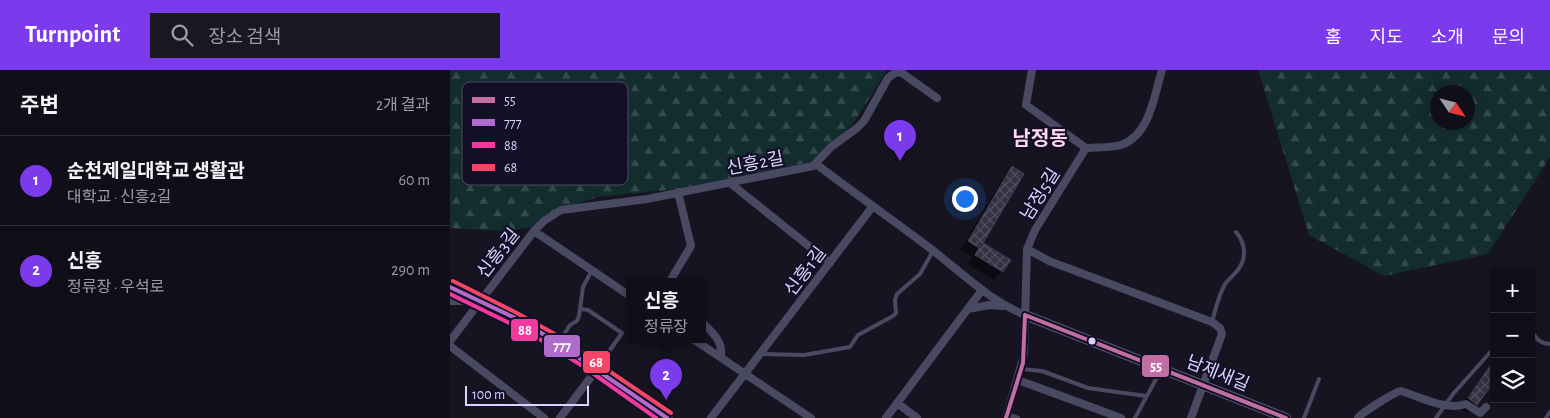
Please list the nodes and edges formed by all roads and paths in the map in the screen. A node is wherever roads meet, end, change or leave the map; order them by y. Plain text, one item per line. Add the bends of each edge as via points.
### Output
1 (1032, 70) edge
2 (1162, 70) edge
3 (938, 98) dead end
4 (1086, 148) junction
5 (816, 164) junction
6 (730, 183) junction
7 (678, 192) junction
8 (873, 206) junction
9 (534, 231) junction
10 (1236, 232) dead end
11 (1027, 249) junction
12 (933, 251) junction
13 (830, 263) junction
14 (592, 270) junction
15 (673, 278) edge
16 (450, 288) edge
17 (982, 290) junction
18 (626, 293) edge
19 (450, 301) edge
20 (480, 301) junction
21 (1007, 307) junction
22 (581, 309) junction
23 (968, 309) junction
24 (1025, 315) junction
25 (1212, 322) junction
26 (706, 326) edge
27 (1535, 336) edge
28 (450, 341) edge
29 (558, 343) junction
30 (699, 343) edge
31 (1550, 344) edge
32 (450, 346) edge
33 (1490, 353) edge
34 (760, 354) junction
35 (720, 357) junction
36 (597, 369) junction
37 (1021, 369) junction
38 (1168, 370) junction
39 (746, 374) junction
40 (1319, 379) dead end
41 (1018, 380) junction
42 (1204, 384) junction
43 (1146, 396) junction
44 (897, 403) junction
45 (1445, 405) junction
46 (1486, 407) dead end
47 (1550, 412) edge
48 (1007, 416) edge
49 (1282, 417) edge
50 (544, 418) edge
51 (560, 418) edge
52 (667, 418) edge
53 (711, 418) edge
54 (811, 418) edge
55 (886, 418) edge
56 (917, 418) edge
57 (1018, 418) edge
58 (1121, 418) edge
59 (1135, 418) edge
60 (1192, 418) edge
61 (1304, 418) edge
62 (1358, 418) edge
63 (1436, 418) edge
64 (1546, 418) edge

1 - 4 street via 1026,105
2 - 4 street via 1146,121 1135,136 1119,145
3 - 5 street via 896,72 888,78 864,121 831,146
4 - 11 street, 남정5길 via 1035,230
5 - 6 street, 신흥2길
5 - 8 street
6 - 7 street, 신흥2길
6 - 13 street
7 - 9 street, 신흥2길 via 560,210
7 - 15 street via 691,246
8 - 12 street
8 - 13 street, 신흥1길
9 - 14 street, 신흥3길
9 - 20 street, 신흥3길
10 - 25 lane via 1243,242 1244,260 1226,283
11 - 24 street, 남정5길
11 - 25 street, 남정5길 via 1058,265
12 - 17 street
12 - 34 lane via 920,274 898,294 896,313 858,335 850,347 804,355
13 - 34 street, 신흥1길
14 - 18 street, 신흥3길
14 - 22 lane via 583,287
16 - 20 main road
17 - 21 street
17 - 23 street
19 - 20 street
20 - 28 street, 신흥3길
20 - 29 main road
21 - 23 street via 989,304
21 - 24 street
22 - 29 lane via 577,321 570,325
22 - 36 lane via 588,310 622,332
23 - 44 street
24 - 37 street, 남정5길
24 - 38 street, 남제새길
25 - 42 street via 1222,334
26 - 35 street via 720,342
27 - 31 lane via 1539,342
29 - 36 main road
30 - 35 street
32 - 50 street
33 - 45 lane
34 - 39 street, 신흥1길
35 - 39 street
36 - 51 street
36 - 52 main road
37 - 41 street, 남정5길
37 - 43 lane via 1042,370 1088,388
38 - 42 street, 남제새길
38 - 43 lane via 1156,379
39 - 53 street, 신흥1길
39 - 54 street
40 - 61 lane
41 - 48 street, 남정5길
41 - 58 street
42 - 49 street, 남제새길
42 - 60 street
43 - 59 lane
44 - 55 street
44 - 56 street
45 - 46 street via 1459,407 1466,404 1480,413
45 - 62 street via 1397,391
45 - 63 lane
47 - 64 lane
48 - 57 lane

